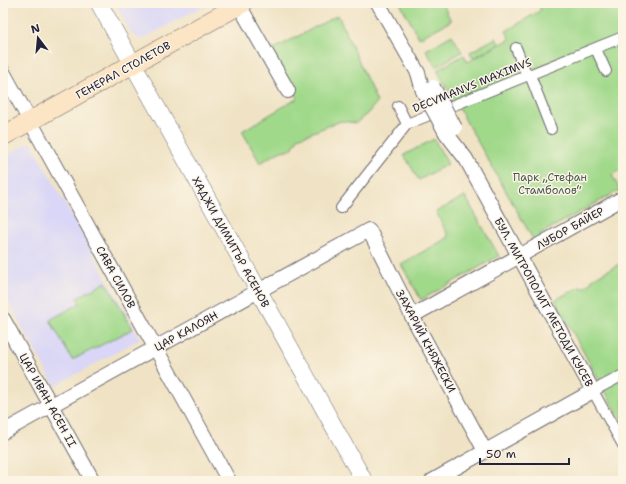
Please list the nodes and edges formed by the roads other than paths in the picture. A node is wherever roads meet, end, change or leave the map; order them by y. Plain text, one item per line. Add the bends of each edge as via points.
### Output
1 (99, 3) edge
2 (378, 3) edge
3 (241, 4) edge
4 (623, 37) edge
5 (516, 48) dead end
6 (596, 49) junction
7 (132, 64) junction
8 (606, 71) dead end
9 (3, 72) edge
10 (528, 76) junction
11 (288, 91) dead end
12 (398, 106) dead end
13 (30, 121) junction
14 (407, 124) junction
15 (551, 129) dead end
16 (3, 136) edge
17 (623, 198) edge
18 (341, 208) dead end
19 (369, 230) joint
20 (520, 256) junction
21 (258, 290) junction
22 (412, 316) junction
23 (3, 319) edge
24 (155, 348) junction
25 (623, 375) edge
26 (593, 391) junction
27 (51, 405) junction
28 (3, 432) edge
29 (623, 445) edge
30 (485, 451) junction
31 (93, 481) edge
32 (229, 481) edge
33 (364, 481) edge
34 (432, 481) edge

1 - 7 street, ХАДЖИ ДИМИТЪР АСЕНОВ
2 - 20 street, БУЛ. МИТРОПОЛИТ МЕТОДИ КУСЕВ, bridge
3 - 7 main road, ГЕНЕРАЛ СТОЛЕТОВ
3 - 11 street
4 - 6 street, DECVMANVS MAXIMVS
5 - 10 street
6 - 8 street
6 - 10 street, DECVMANVS MAXIMVS
7 - 13 main road, ГЕНЕРАЛ СТОЛЕТОВ
7 - 21 street, ХАДЖИ ДИМИТЪР АСЕНОВ
9 - 13 street, САВА СИЛОВ
10 - 14 street, DECVMANVS MAXIMVS
10 - 15 street
12 - 14 street
13 - 16 main road, ГЕНЕРАЛ СТОЛЕТОВ
13 - 24 street, САВА СИЛОВ
14 - 18 street, DECVMANVS MAXIMVS
17 - 20 street, ЛУБОР БАЙЕР
19 - 21 street, ЦАР КАЛОЯН
19 - 22 street, ЗАХАРИЙ КНЯЖЕСКИ
20 - 22 street, ЛУБОР БАЙЕР
20 - 26 street, БУЛ. МИТРОПОЛИТ МЕТОДИ КУСЕВ
21 - 24 street, ЦАР КАЛОЯН
21 - 33 street, ХАДЖИ ДИМИТЪР АСЕНОВ
22 - 30 street, ЗАХАРИЙ КНЯЖЕСКИ
23 - 27 street, ЦАР ИВАН АСЕН II
24 - 27 street, ЦАР КАЛОЯН
24 - 32 street, САВА СИЛОВ
25 - 26 street
26 - 29 street, БУЛ. МИТРОПОЛИТ МЕТОДИ КУСЕВ
26 - 30 street
27 - 28 street, ЦАР КАЛОЯН
27 - 31 street, ЦАР ИВАН АСЕН II
30 - 34 street

